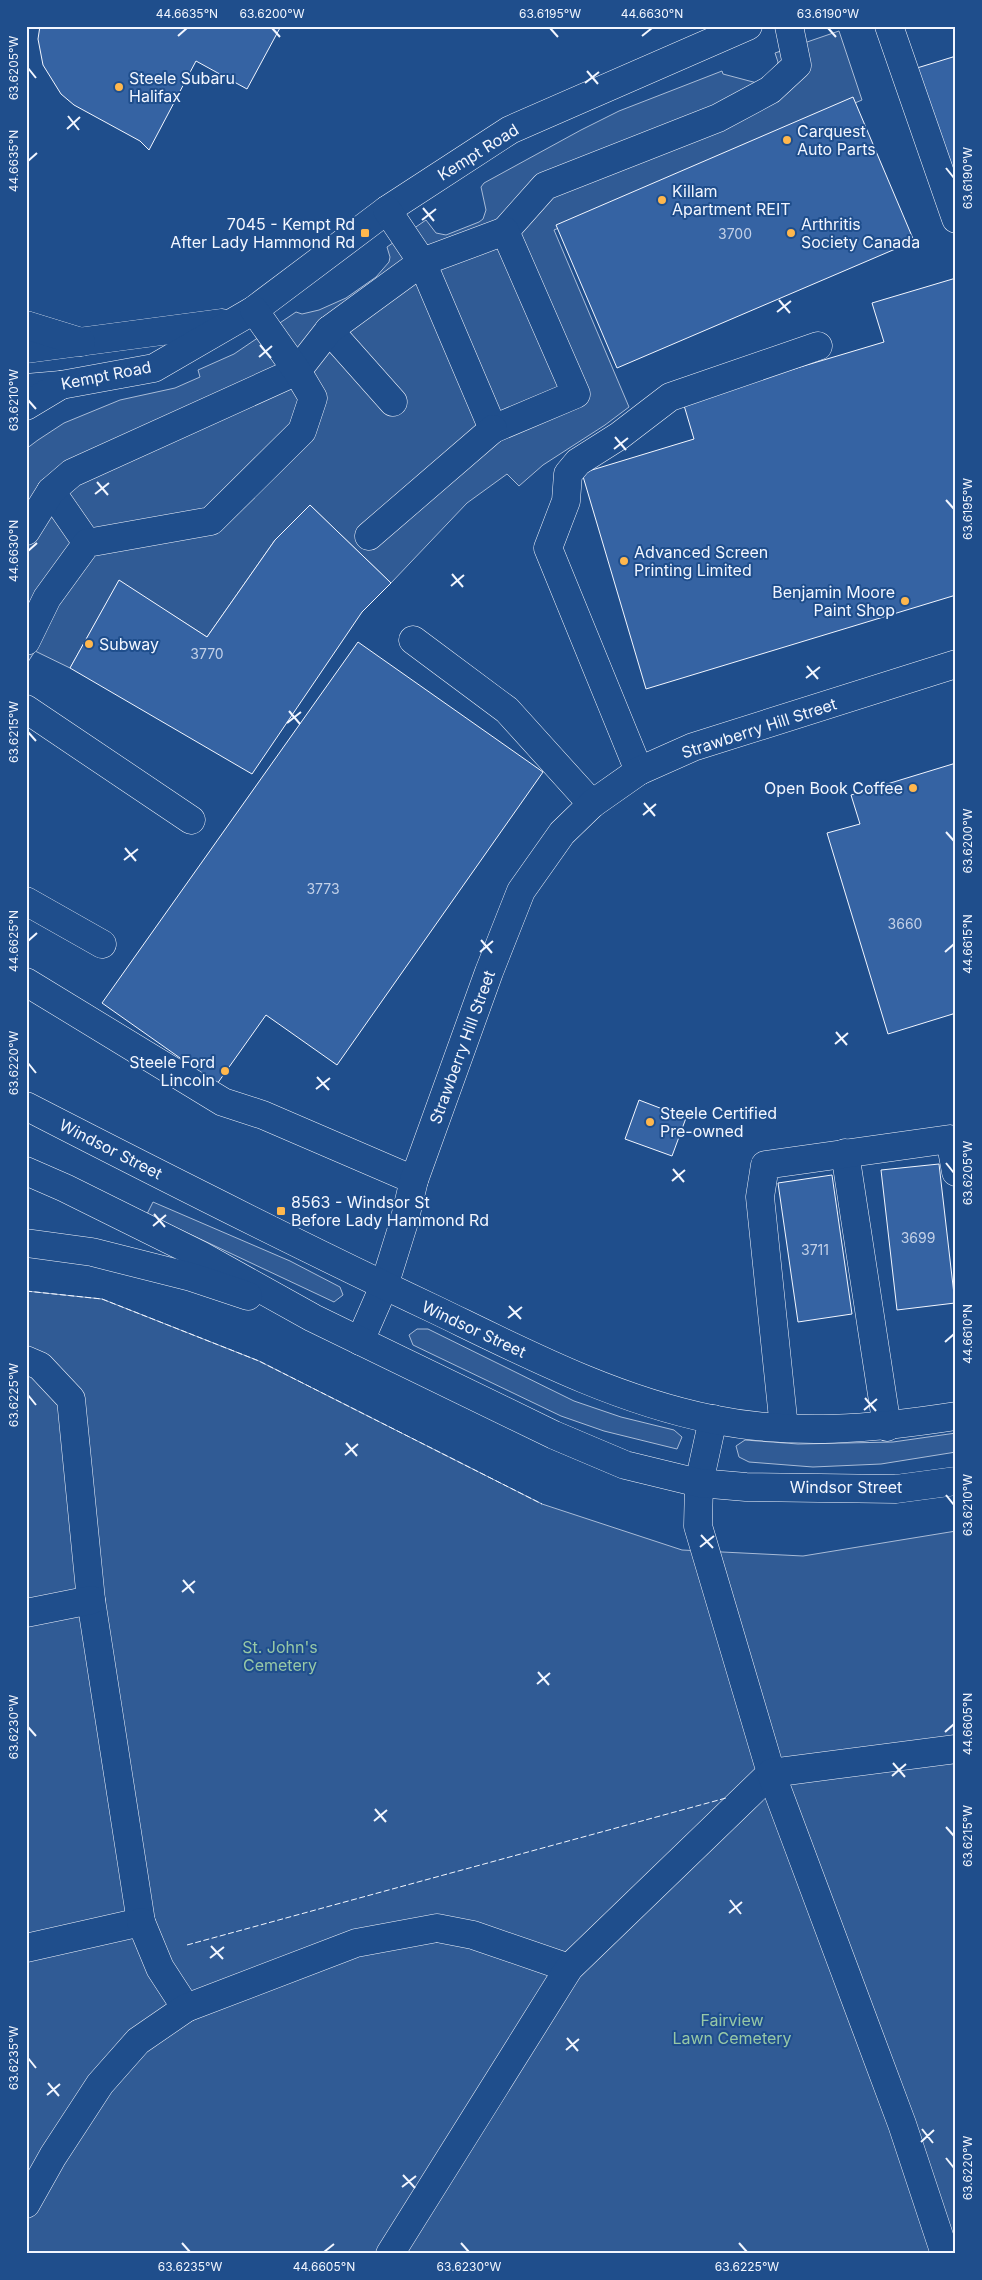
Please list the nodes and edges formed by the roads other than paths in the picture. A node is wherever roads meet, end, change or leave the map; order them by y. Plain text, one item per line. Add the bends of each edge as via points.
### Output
1 (748, 26) edge
2 (789, 26) edge
3 (895, 28) edge
4 (387, 210) junction
5 (956, 219) edge
6 (505, 231) junction
7 (422, 262) junction
8 (244, 315) junction
9 (26, 324) edge
10 (328, 330) junction
11 (81, 342) junction
12 (818, 346) dead end
13 (26, 349) edge
14 (297, 371) junction
15 (61, 385) junction
16 (26, 388) edge
17 (393, 402) dead end
18 (26, 406) edge
19 (493, 429) junction
20 (52, 491) junction
21 (26, 531) edge
22 (369, 536) dead end
23 (87, 543) junction
24 (414, 640) dead end
25 (26, 641) edge
26 (956, 664) edge
27 (26, 709) edge
28 (638, 771) junction
29 (592, 804) junction
30 (191, 820) dead end
31 (26, 900) edge
32 (102, 944) dead end
33 (26, 982) edge
34 (26, 1106) edge
35 (845, 1153) junction
36 (26, 1171) edge
37 (956, 1172) edge
38 (414, 1180) junction
39 (26, 1243) edge
40 (384, 1286) junction
41 (313, 1318) junction
42 (360, 1341) junction
43 (26, 1360) edge
44 (956, 1416) edge
45 (713, 1419) junction
46 (887, 1427) junction
47 (784, 1428) junction
48 (956, 1481) edge
49 (699, 1482) junction
50 (91, 1600) junction
51 (26, 1613) edge
52 (956, 1749) edge
53 (771, 1773) junction
54 (141, 1922) junction
55 (26, 1948) edge
56 (569, 1968) junction
57 (186, 2008) junction
58 (26, 2204) edge
59 (390, 2254) edge
60 (945, 2254) edge

1 - 4 main road, Kempt Road via 510,130
2 - 6 main road via 797,65 770,90 718,118 545,186
3 - 5 main road
4 - 7 main road
4 - 8 main road, Kempt Road
6 - 7 main road
6 - 19 main road via 576,394
7 - 10 main road
7 - 19 main road
8 - 11 main road, Kempt Road
8 - 14 main road
8 - 15 main road, Kempt Road via 154,368
9 - 11 main road
10 - 14 main road
10 - 17 main road
11 - 13 main road, Kempt Road
12 - 28 main road via 670,397 578,462 568,474 566,501 548,548
14 - 20 main road via 72,473
14 - 23 main road via 313,398 302,431 211,521
15 - 16 main road, Kempt Road
15 - 18 main road
19 - 22 main road
20 - 21 main road
20 - 23 main road
23 - 25 main road via 47,598
24 - 29 main road via 507,710
26 - 28 main road, Strawberry Hill Street via 693,747
27 - 30 main road
28 - 29 main road, Strawberry Hill Street
29 - 38 main road, Strawberry Hill Street via 562,833 520,891
31 - 32 main road
33 - 38 main road via 223,1102 263,1115
34 - 40 main road, Windsor Street
35 - 37 main road via 950,1139
35 - 46 main road
35 - 47 main road via 766,1164 760,1198
36 - 41 main road, Windsor Street via 200,1255
38 - 40 main road, Strawberry Hill Street
39 - 41 main road via 92,1252 182,1275
40 - 42 main road, Strawberry Hill Street
40 - 45 main road, Windsor Street via 585,1381 648,1404
41 - 42 main road, Windsor Street
42 - 49 main road, Windsor Street via 554,1435 625,1465
43 - 50 main road via 40,1366 71,1399
44 - 46 main road, Windsor Street
45 - 47 main road, Windsor Street
45 - 49 main road
46 - 47 main road, Windsor Street via 819,1431
48 - 49 main road, Windsor Street via 896,1489 746,1487
49 - 53 main road via 698,1526
50 - 51 main road
50 - 54 main road
52 - 53 main road
53 - 56 main road
53 - 60 main road via 902,2124
54 - 55 main road
54 - 57 main road via 160,1968
56 - 57 main road via 472,1935 437,1928 356,1944
56 - 59 main road
57 - 58 main road via 138,2041 100,2084

